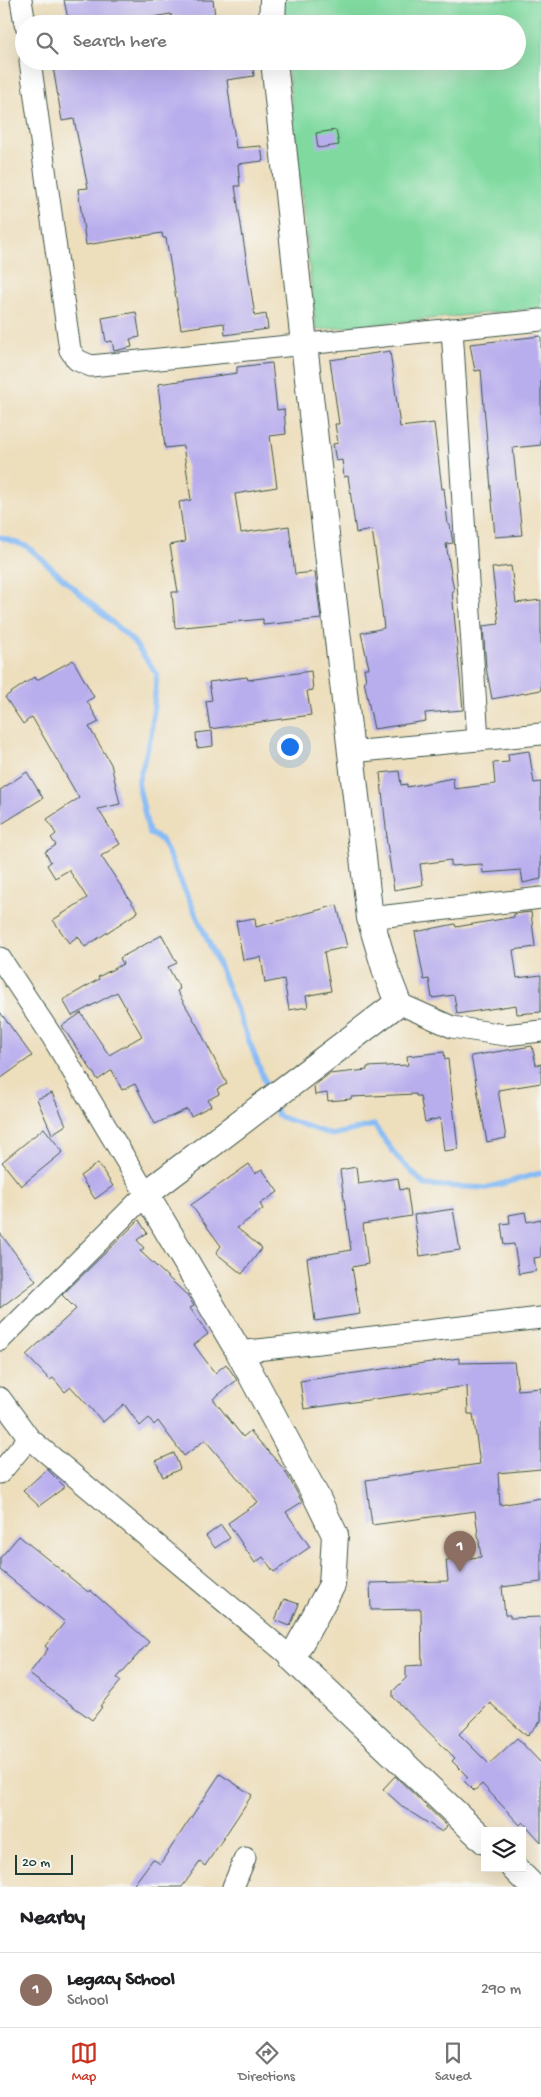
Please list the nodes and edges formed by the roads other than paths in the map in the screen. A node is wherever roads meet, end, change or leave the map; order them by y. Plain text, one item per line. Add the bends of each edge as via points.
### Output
1 (21, 0) edge
2 (273, 0) edge
3 (23, 15) edge
4 (272, 15) edge
5 (31, 70) edge
6 (275, 70) edge
7 (541, 320) edge
8 (452, 329) junction
9 (304, 344) junction
10 (541, 734) edge
11 (478, 740) junction
12 (351, 752) junction
13 (541, 898) edge
14 (370, 918) junction
15 (0, 958) edge
16 (398, 1003) junction
17 (541, 1031) edge
18 (146, 1194) junction
19 (541, 1318) edge
20 (0, 1340) edge
21 (239, 1352) junction
22 (0, 1398) edge
23 (29, 1438) junction
24 (0, 1473) edge
25 (292, 1658) junction
26 (481, 1837) edge
27 (245, 1858) dead end
28 (518, 1872) edge
29 (233, 1887) edge
30 (533, 1887) edge

1 - 3 street
2 - 4 street
5 - 9 street via 70,350 76,360 91,366
6 - 9 street
7 - 8 street
8 - 9 street
8 - 11 street
9 - 12 street
10 - 11 street
11 - 12 street
12 - 14 street
13 - 14 street
14 - 16 street
15 - 18 street via 53,1038
16 - 17 street via 452,1027 505,1035
16 - 18 street
18 - 20 street
18 - 21 street
19 - 21 street
21 - 25 street via 335,1535 332,1585
22 - 23 street
23 - 24 street
23 - 25 street
25 - 26 street
27 - 29 street
28 - 30 street

